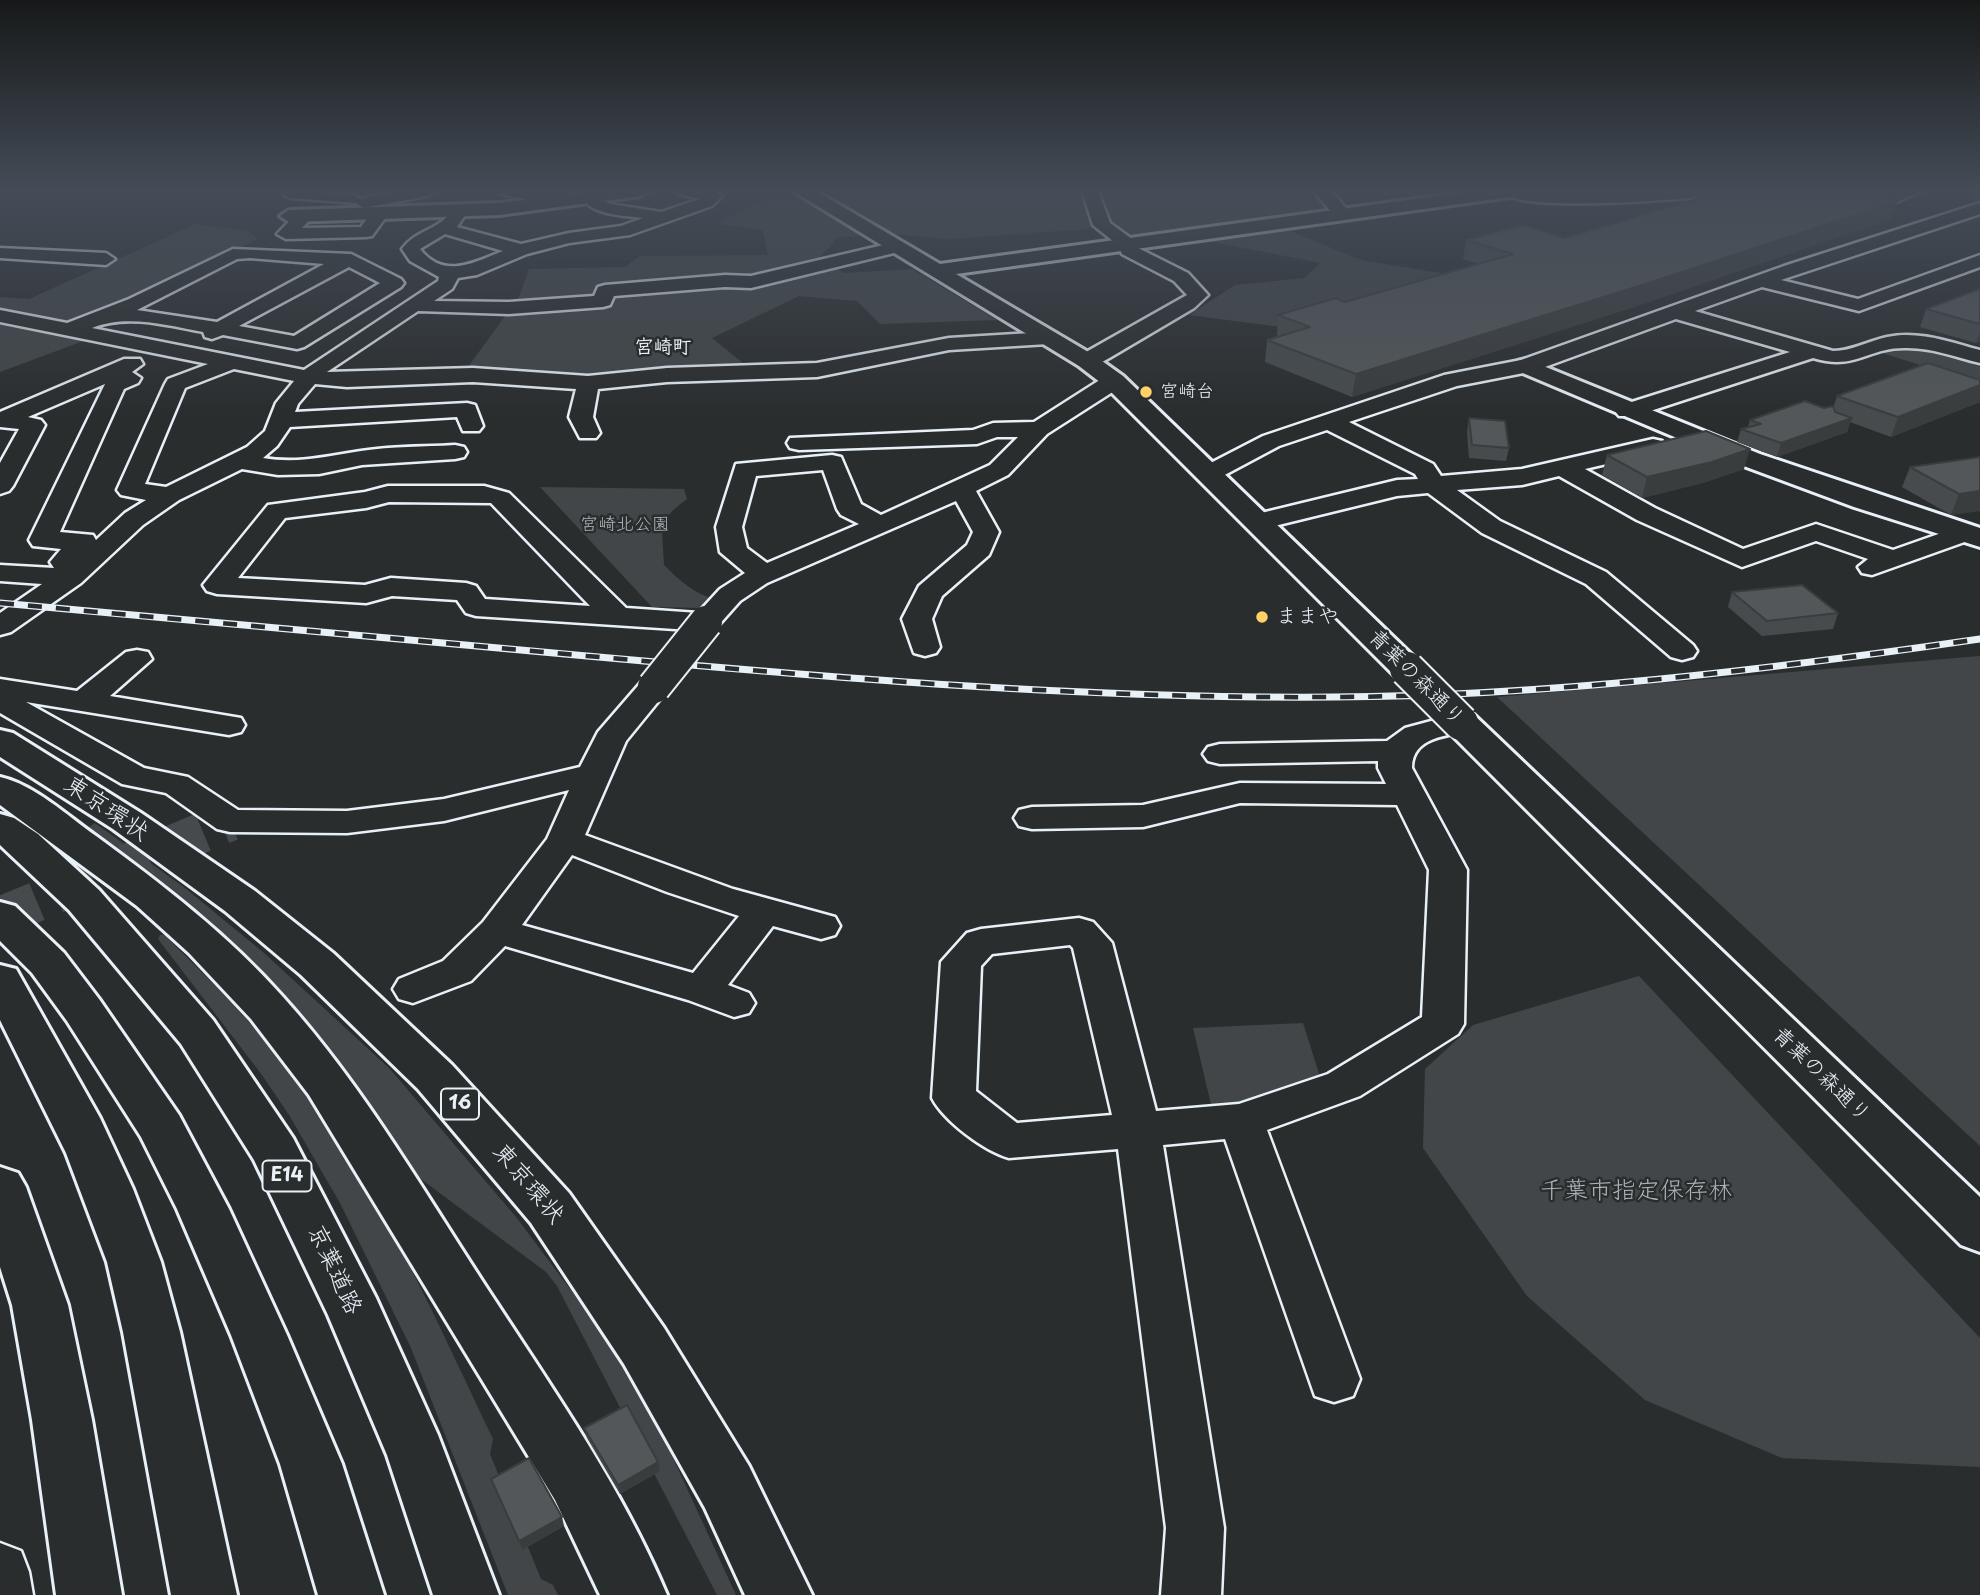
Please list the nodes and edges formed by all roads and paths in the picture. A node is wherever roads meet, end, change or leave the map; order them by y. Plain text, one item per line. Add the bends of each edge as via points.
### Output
1 (58, 265) edge
2 (210, 265) edge
3 (258, 265) edge
4 (334, 265) edge
5 (361, 265) edge
6 (431, 265) edge
7 (484, 265) edge
8 (820, 265) edge
9 (927, 265) edge
10 (975, 265) edge
11 (1158, 265) edge
12 (1808, 265) edge
13 (1963, 265) edge
14 (48, 270) dead end
15 (937, 271) junction
16 (242, 274) dead end
17 (447, 274) junction
18 (1762, 281) junction
19 (181, 304) dead end
20 (415, 305) junction
21 (1675, 312) junction
22 (106, 314) junction
23 (0, 316) edge
24 (156, 317) junction
25 (71, 329) junction
26 (221, 330) junction
27 (1048, 338) junction
28 (162, 352) junction
29 (1811, 352) junction
30 (1980, 357) edge
31 (1087, 361) junction
32 (232, 362) junction
33 (1526, 366) junction
34 (120, 376) junction
35 (309, 377) junction
36 (1114, 381) junction
37 (588, 383) junction
38 (176, 384) junction
39 (1627, 411) junction
40 (1, 419) edge
41 (281, 419) junction
42 (1330, 422) junction
43 (471, 426) dead end
44 (1039, 429) junction
45 (588, 433) dead end
46 (1690, 437) junction
47 (767, 444) dead end
48 (456, 452) dead end
49 (242, 461) junction
50 (1564, 468) junction
51 (1210, 473) junction
52 (0, 486) edge
53 (1435, 486) junction
54 (962, 489) junction
55 (170, 495) junction
56 (1258, 522) junction
57 (881, 525) junction
58 (1972, 535) edge
59 (1894, 559) junction
60 (1868, 568) dead end
61 (67, 570) junction
62 (0, 573) edge
63 (765, 574) junction
64 (618, 616) junction
65 (706, 622) junction
66 (0, 626) edge
67 (925, 647) dead end
68 (1682, 651) dead end
69 (137, 659) dead end
70 (0, 688) edge
71 (0, 700) edge
72 (85, 700) junction
73 (1461, 723) junction
74 (229, 725) dead end
75 (0, 741) edge
76 (1396, 751) junction
77 (1220, 754) dead end
78 (591, 775) junction
79 (0, 788) edge
80 (1409, 795) junction
81 (1032, 818) dead end
82 (0, 826) edge
83 (564, 841) junction
84 (763, 912) junction
85 (0, 916) edge
86 (821, 926) dead end
87 (497, 930) junction
88 (0, 980) edge
89 (413, 989) dead end
90 (1241, 1121) junction
91 (1138, 1130) junction
92 (0, 1187) edge
93 (1980, 1230) edge
94 (1334, 1379) dead end
95 (0, 1572) edge
96 (3, 1595) edge
97 (89, 1595) edge
98 (204, 1595) edge
99 (351, 1595) edge
100 (466, 1595) edge
101 (634, 1595) edge
102 (779, 1595) edge
103 (1191, 1595) edge

1 - 14 street
2 - 22 street
3 - 16 street
4 - 26 street
5 - 26 street via 394,284 297,342
6 - 17 street
7 - 17 street
8 - 20 street via 751,282 605,290 603,301 528,309 469,311
9 - 15 main road, 青葉の森通り
10 - 15 main road
11 - 31 street via 1181,277 1198,295
12 - 18 street
13 - 18 street via 1859,305
15 - 27 main road, 青葉の森通り
17 - 20 street via 445,285
18 - 21 street
19 - 24 street
20 - 35 street
21 - 29 street
21 - 33 street
22 - 24 street
22 - 25 street
23 - 25 street
24 - 26 street
25 - 28 street
26 - 28 street
27 - 31 main road, 青葉の森通り
27 - 37 street via 949,344 817,370 667,375
28 - 32 street
28 - 34 street
29 - 30 street via 1848,358 1895,342 1944,347
29 - 39 street
31 - 36 main road, 青葉の森通り
32 - 35 street
32 - 38 street
33 - 39 main road
33 - 42 street via 1452,380
34 - 38 street
34 - 40 street
34 - 61 street via 43,540 83,541
35 - 37 street via 473,375
35 - 41 street via 287,403
36 - 44 street
36 - 51 main road, 青葉の森通り
37 - 45 street via 581,417
38 - 55 street via 130,490
39 - 46 main road
40 - 52 street via 33,425
41 - 43 street via 467,410
41 - 49 street via 269,442
42 - 51 street via 1252,449
42 - 53 street via 1424,469
44 - 47 street via 993,430 977,437
44 - 54 street via 999,470
46 - 50 street
46 - 58 main road
48 - 49 street via 362,458 319,467 278,468
49 - 55 street
50 - 53 street
50 - 59 street via 1646,514 1742,559 1816,532
51 - 56 main road, 青葉の森通り
53 - 56 street via 1397,488
53 - 68 street via 1491,527 1595,578
54 - 57 street
54 - 67 street via 986,532 979,549 929,592 918,619
55 - 61 street
56 - 73 main road, 青葉の森通り, bridge
57 - 63 street
57 - 63 street via 850,509 832,462 745,469 729,527 734,552
58 - 59 street
59 - 60 street
61 - 62 street
61 - 66 street
63 - 65 street via 730,595
64 - 64 street via 476,607 466,592 391,587 366,594 217,585 277,511 388,494 484,494 500,498
64 - 65 street
65 - 78 street, bridge via 610,739
69 - 72 street
70 - 72 street
71 - 78 street via 134,777 176,784 230,821 347,822 444,810
72 - 74 street
73 - 76 street via 1411,737
73 - 93 main road, 青葉の森通り
75 - 102 main road, 東京環状 / 16 via 116,814 240,901 317,964 435,1077 550,1208 644,1346 727,1487
76 - 77 street
76 - 80 street via 1395,768
78 - 83 street
79 - 101 main road via 152,897 204,943 267,1008 326,1082 577,1480
80 - 81 street via 1240,793 1143,816
80 - 90 street via 1448,870 1443,1024 1344,1084
82 - 100 main road, 京葉道路 / E14 via 84,900 152,978 197,1032 275,1152 356,1315 416,1455
83 - 84 street
83 - 87 street
84 - 86 street
84 - 87 street via 718,996
85 - 99 main road via 48,963 83,1010 160,1128 197,1198 311,1464
87 - 89 street via 457,971
88 - 98 main road via 46,1060 111,1197 134,1264
90 - 91 street
90 - 94 street
91 - 91 street via 1092,943 1079,931 981,942 961,962 954,1098 1009,1141
91 - 103 street via 1195,1528
92 - 97 main road via 40,1305
95 - 96 street

